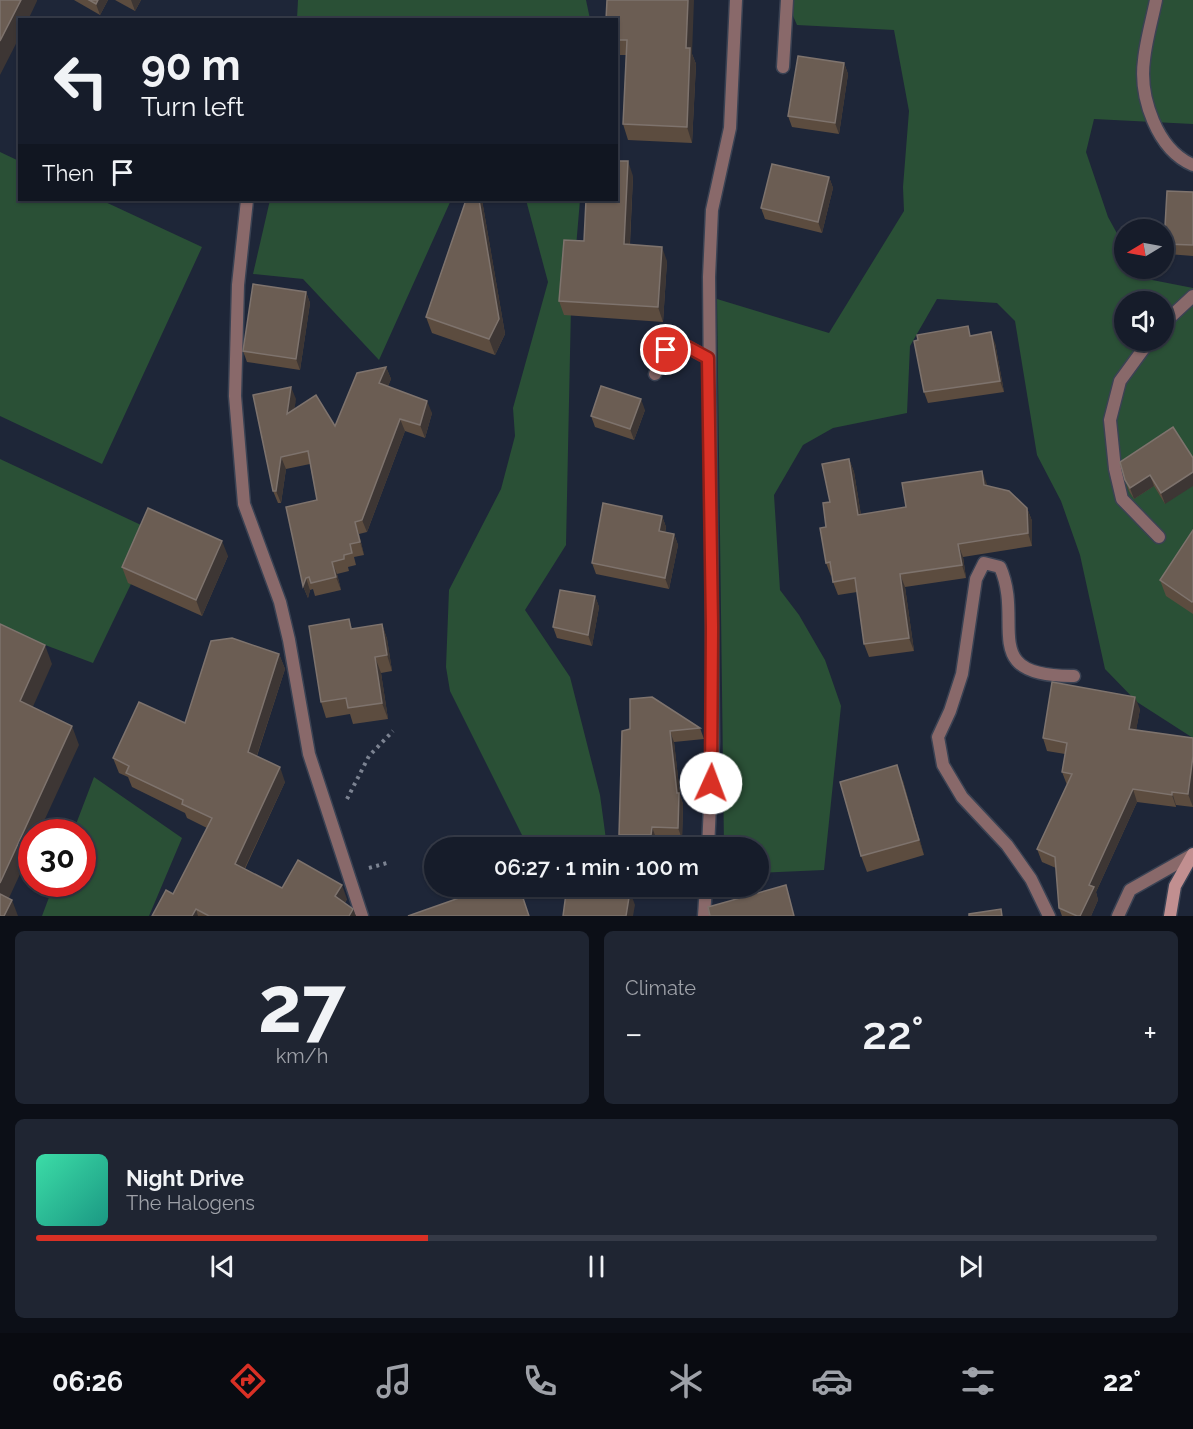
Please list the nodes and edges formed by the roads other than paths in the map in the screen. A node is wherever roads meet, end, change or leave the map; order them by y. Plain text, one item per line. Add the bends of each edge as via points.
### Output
1 (736, 0) edge
2 (788, 0) edge
3 (1156, 0) edge
4 (783, 67) dead end
5 (1193, 165) edge
6 (247, 201) edge
7 (1193, 296) edge
8 (1174, 314) edge
9 (1142, 351) edge
10 (708, 358) junction
11 (654, 374) dead end
12 (1159, 537) dead end
13 (1074, 676) dead end
14 (708, 837) edge
15 (1192, 854) edge
16 (705, 897) edge
17 (362, 916) edge
18 (704, 916) edge
19 (1049, 916) edge
20 (1118, 916) edge
21 (1170, 916) edge

1 - 10 street via 730,128 712,210
2 - 4 street
3 - 5 street via 1143,62 1146,94 1156,126 1170,150
6 - 17 street via 238,285 235,396 244,504 280,602 309,754
7 - 8 street
9 - 12 street via 1120,381 1110,420 1122,499
10 - 11 street via 682,344 666,350
10 - 14 street via 713,729
13 - 19 street via 1048,676 1025,670 1014,657 1007,623 1009,586 1000,567 984,563 976,579 962,674 938,737 943,765 962,797 1031,879
15 - 20 street via 1130,890
15 - 21 street via 1175,886
16 - 18 street

